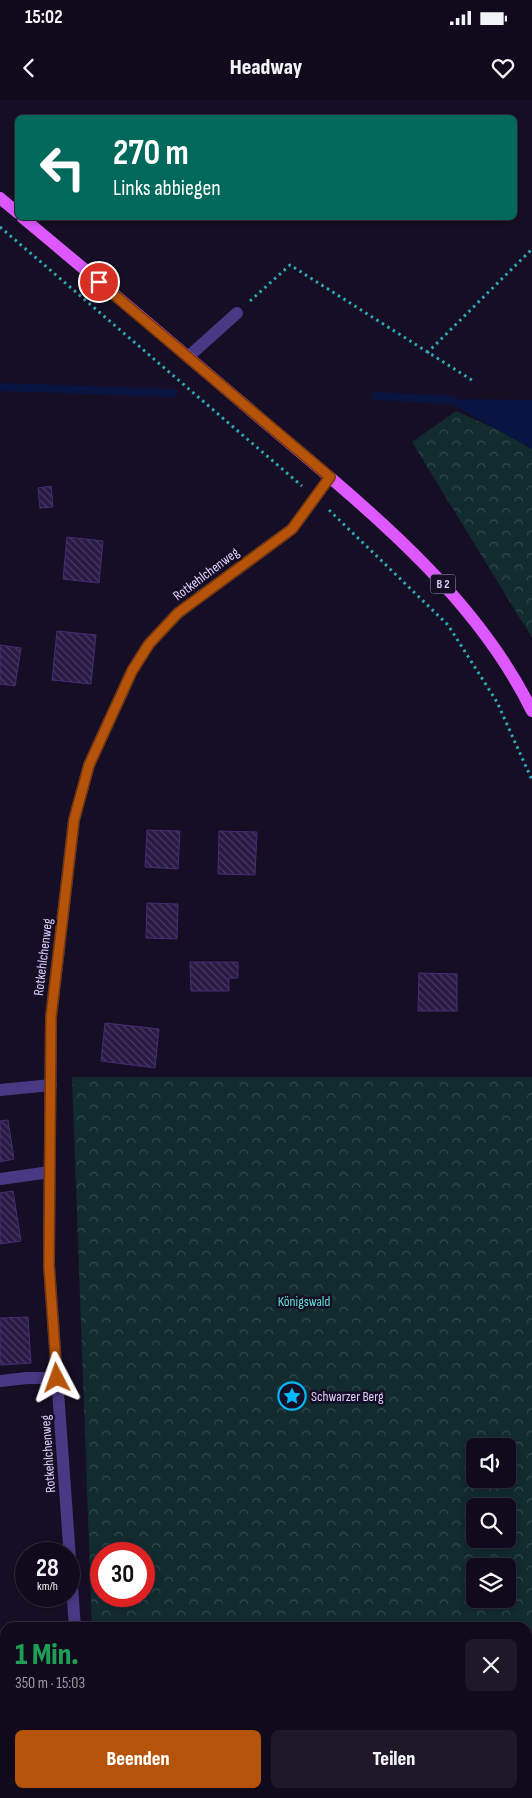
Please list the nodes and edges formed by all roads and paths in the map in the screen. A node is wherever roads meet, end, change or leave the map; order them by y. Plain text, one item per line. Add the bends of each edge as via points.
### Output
1 (0, 198) edge
2 (15, 210) edge
3 (25, 220) edge
4 (0, 226) edge
5 (532, 249) edge
6 (237, 313) joint
7 (427, 353) junction
8 (188, 357) junction
9 (474, 382) dead end
10 (330, 477) junction
11 (315, 497) junction
12 (532, 711) edge
13 (532, 780) edge
14 (50, 1085) junction
15 (0, 1090) edge
16 (50, 1172) junction
17 (0, 1179) edge
18 (57, 1378) junction
19 (0, 1382) edge
20 (75, 1622) edge

1 - 2 main road
3 - 8 main road, B 2
4 - 11 path
5 - 7 path
6 - 7 path via 290,265
6 - 8 street
7 - 9 path
8 - 10 main road, B 2
10 - 11 street, Rotkehlchenweg
10 - 12 main road, B 2 via 424,562 476,622
11 - 13 path via 448,625 497,702
11 - 14 street, Rotkehlchenweg via 292,529 178,613 149,644 132,671 105,728 89,765 74,820 51,1017
14 - 15 street
14 - 16 street, Rotkehlchenweg
16 - 17 street
16 - 18 street, Rotkehlchenweg via 49,1266
18 - 19 street
18 - 20 street, Rotkehlchenweg

